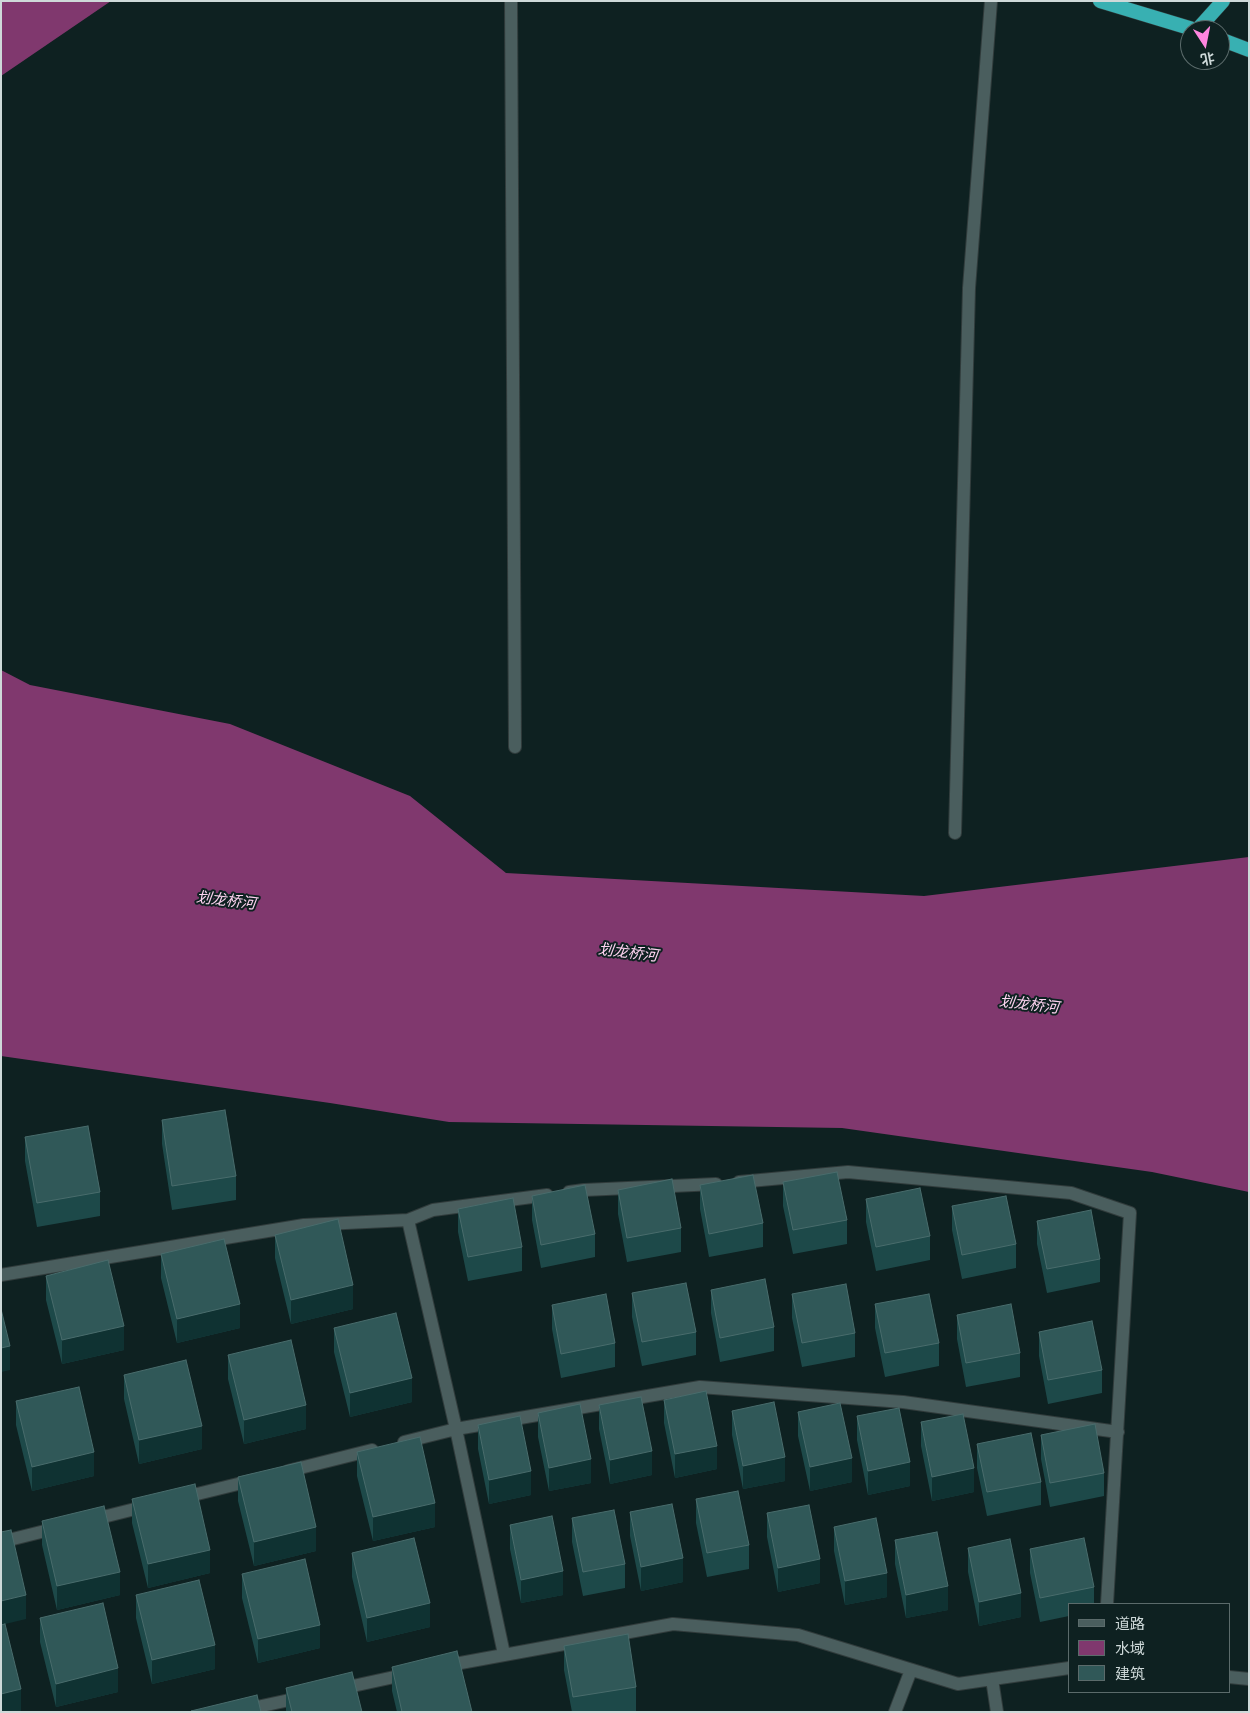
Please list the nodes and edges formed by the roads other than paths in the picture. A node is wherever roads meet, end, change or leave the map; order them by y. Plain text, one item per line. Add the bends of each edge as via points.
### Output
1 (511, 1) edge
2 (991, 1) edge
3 (1100, 1) edge
4 (1223, 1) edge
5 (1206, 20) edge
6 (1180, 25) edge
7 (1230, 43) edge
8 (1249, 50) edge
9 (515, 747) dead end
10 (955, 832) dead end
11 (408, 1220) junction
12 (1, 1275) edge
13 (456, 1429) junction
14 (1118, 1432) junction
15 (1, 1542) edge
16 (1107, 1603) edge
17 (504, 1654) junction
18 (1068, 1668) edge
19 (911, 1670) junction
20 (1230, 1676) edge
21 (992, 1679) junction
22 (1249, 1679) edge
23 (331, 1691) edge
24 (312, 1695) edge
25 (234, 1712) edge
26 (894, 1712) edge
27 (997, 1712) edge

1 - 9 street
2 - 10 street via 968,288
3 - 6 highway
4 - 5 highway
7 - 8 highway
11 - 12 street via 304,1225
11 - 13 street
11 - 14 street via 433,1210 584,1190 705,1185 848,1172 1071,1193 1130,1213
13 - 14 street via 700,1387 903,1402
13 - 15 street
13 - 17 street
14 - 16 street
17 - 19 street via 673,1624 798,1635
17 - 23 street
18 - 21 street
19 - 21 street via 958,1684
19 - 26 street
20 - 22 street
21 - 27 street
24 - 25 street

